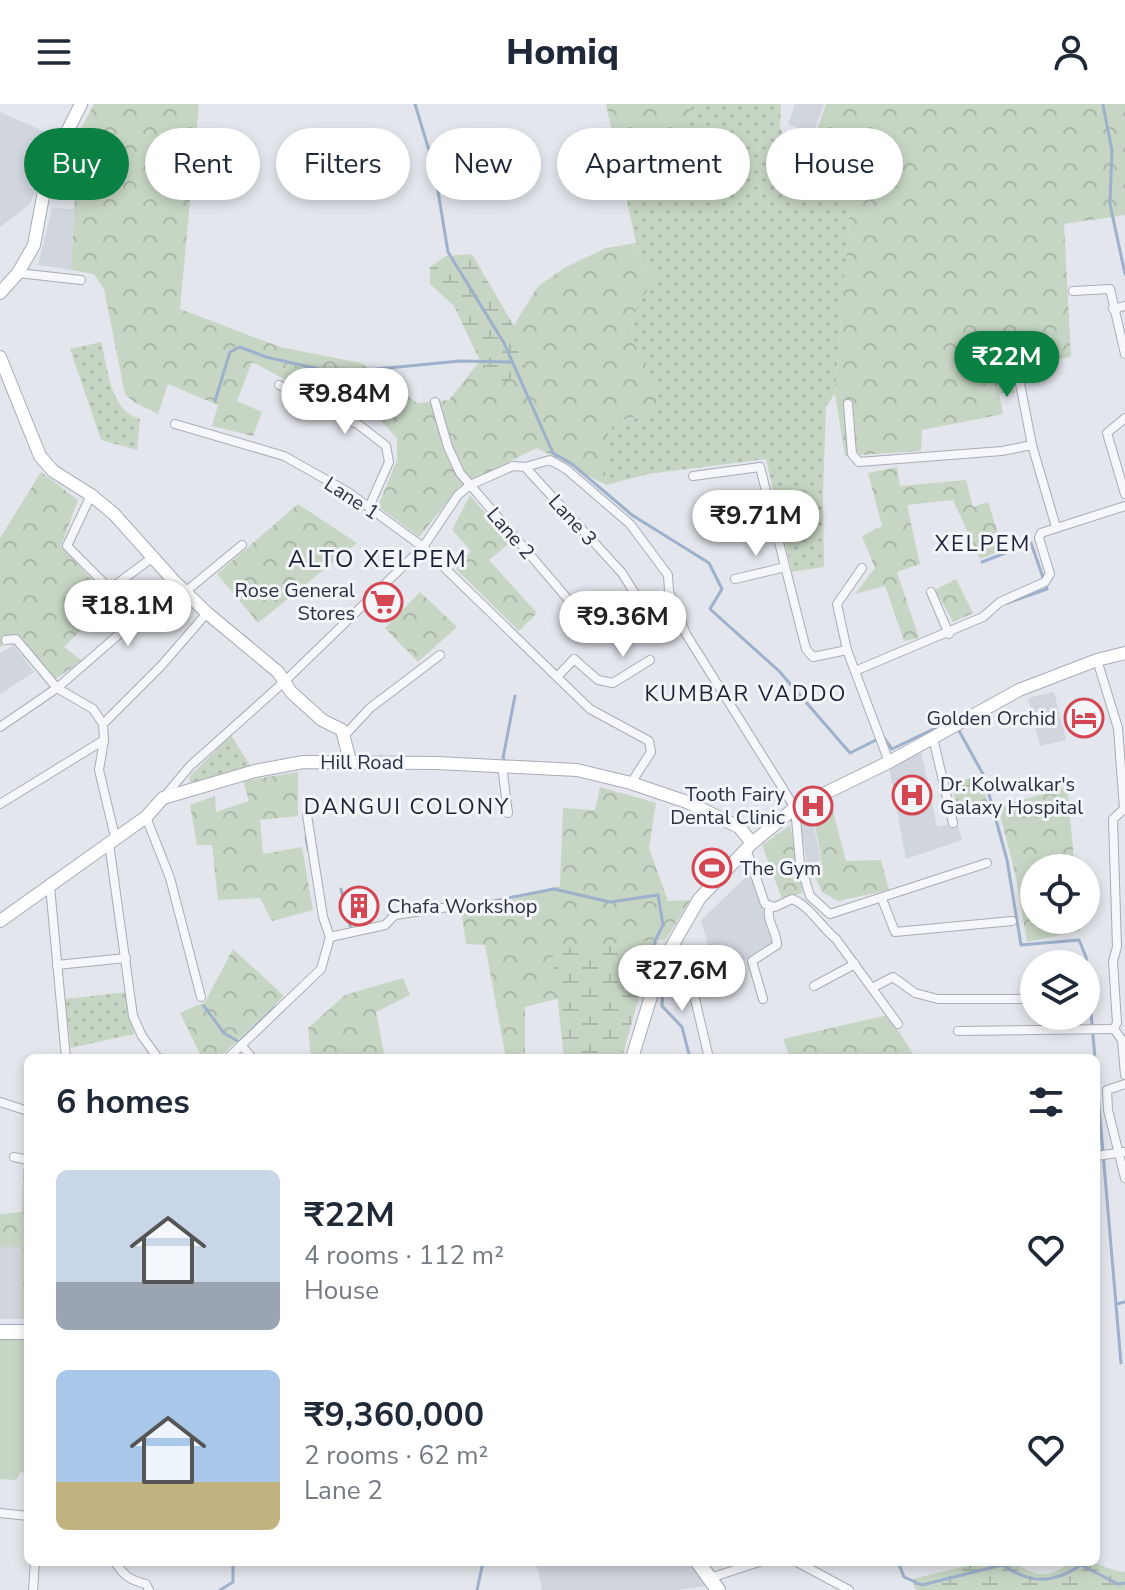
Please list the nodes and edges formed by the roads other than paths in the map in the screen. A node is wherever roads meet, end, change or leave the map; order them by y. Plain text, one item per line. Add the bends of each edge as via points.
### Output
1 (81, 104) edge
2 (18, 273) junction
3 (81, 280) dead end
4 (1073, 291) dead end
5 (0, 293) edge
6 (1125, 306) edge
7 (1113, 309) junction
8 (1013, 348) dead end
9 (1125, 354) edge
10 (0, 357) edge
11 (279, 385) dead end
12 (435, 402) dead end
13 (848, 404) dead end
14 (1125, 418) edge
15 (175, 424) dead end
16 (1032, 445) junction
17 (525, 467) junction
18 (693, 476) dead end
19 (470, 485) junction
20 (1125, 494) edge
21 (91, 495) junction
22 (1125, 506) edge
23 (369, 507) junction
24 (1056, 527) junction
25 (242, 545) dead end
26 (423, 547) junction
27 (153, 557) junction
28 (785, 567) junction
29 (862, 568) dead end
30 (735, 579) dead end
31 (174, 581) junction
32 (185, 592) junction
33 (931, 592) dead end
34 (207, 613) junction
35 (584, 618) dead end
36 (682, 623) junction
37 (949, 634) junction
38 (6, 640) dead end
39 (847, 650) junction
40 (1125, 653) edge
41 (440, 655) dead end
42 (650, 660) dead end
43 (1097, 660) junction
44 (855, 671) junction
45 (557, 677) junction
46 (284, 682) junction
47 (57, 688) junction
48 (103, 724) junction
49 (0, 727) edge
50 (1121, 727) edge
51 (345, 735) junction
52 (933, 738) junction
53 (104, 740) junction
54 (350, 761) junction
55 (889, 762) junction
56 (502, 766) junction
57 (631, 783) junction
58 (1124, 790) edge
59 (163, 798) junction
60 (0, 804) edge
61 (795, 808) junction
62 (508, 813) dead end
63 (307, 815) dead end
64 (146, 817) junction
65 (953, 823) dead end
66 (112, 840) junction
67 (749, 846) junction
68 (987, 863) dead end
69 (50, 886) junction
70 (882, 899) junction
71 (455, 906) dead end
72 (770, 906) junction
73 (0, 921) edge
74 (1012, 921) dead end
75 (330, 937) junction
76 (126, 958) junction
77 (855, 964) junction
78 (57, 965) junction
79 (660, 967) junction
80 (814, 986) dead end
81 (872, 988) junction
82 (201, 997) dead end
83 (763, 999) dead end
84 (1020, 999) edge
85 (898, 1024) dead end
86 (1114, 1029) junction
87 (958, 1031) dead end
88 (241, 1045) junction
89 (66, 1054) edge
90 (155, 1054) edge
91 (232, 1054) edge
92 (249, 1054) edge
93 (633, 1054) edge
94 (708, 1054) dead end
95 (1125, 1075) edge
96 (1125, 1084) edge
97 (0, 1102) edge
98 (24, 1110) edge
99 (1122, 1152) edge
100 (1100, 1155) edge
101 (14, 1157) dead end
102 (24, 1159) edge
103 (1125, 1178) edge
104 (0, 1332) edge
105 (24, 1332) edge
106 (0, 1513) edge
107 (24, 1516) edge
108 (35, 1566) edge
109 (118, 1566) edge
110 (700, 1566) edge
111 (751, 1566) edge
112 (804, 1566) edge
113 (712, 1586) edge
114 (33, 1590) edge
115 (149, 1590) edge
116 (849, 1590) edge

1 - 2 street via 44,191 34,245
2 - 3 street
2 - 5 street
4 - 7 street via 1110,289
6 - 7 street
7 - 9 street
8 - 16 street
10 - 21 street via 40,456 53,471
11 - 23 street via 359,425 386,446 389,462
12 - 19 street, Lane 2 via 448,447
13 - 16 street via 852,454 859,462
14 - 20 street via 1107,433
15 - 23 street, Lane 1 via 284,456
16 - 24 street
17 - 19 street via 513,466
17 - 36 street, Lane 3 via 622,573 637,597 665,619
17 - 36 street via 550,460 630,524 668,575
18 - 28 street via 760,467
19 - 26 street
19 - 35 street, Lane 2
21 - 27 street
21 - 27 street via 67,546 97,579 110,589
22 - 24 street
23 - 26 street, Lane 1
24 - 37 street via 1039,538 1050,574 1045,582
25 - 32 street
26 - 45 street, Lane 1
26 - 46 street
27 - 31 street
28 - 30 street
28 - 39 street via 806,649 813,657
29 - 39 street via 837,604
31 - 32 street
31 - 47 street
32 - 34 street
33 - 37 street
34 - 46 street
34 - 48 street
36 - 61 street
37 - 44 street
38 - 47 street via 16,639
39 - 44 street
40 - 43 street
41 - 51 street via 370,708
42 - 45 street via 613,683 598,680 574,659
43 - 50 street
43 - 52 street via 1019,690
44 - 55 street
45 - 57 street, Lane 1 via 590,709 649,741 651,752
46 - 51 street
46 - 59 street via 190,766
47 - 48 street via 93,709
47 - 49 street
48 - 53 street
50 - 58 street
51 - 54 street
52 - 55 street
52 - 65 street
53 - 60 street
53 - 66 street via 99,770
54 - 56 street, Hill Road
54 - 59 street, Hill Road via 255,771
55 - 61 street
56 - 57 street, Hill Road via 577,770
56 - 62 street
57 - 67 street, Hill Road via 739,827
58 - 86 street via 1124,809 1113,819
59 - 64 street
61 - 67 street
61 - 70 street via 800,863 810,896 830,914
63 - 75 street
64 - 66 street
64 - 82 street via 170,878
66 - 69 street
66 - 76 street
67 - 72 street via 765,904
67 - 79 street via 699,899
68 - 70 street
69 - 73 street
69 - 78 street
70 - 74 street via 895,932
71 - 75 street via 395,915 385,925
72 - 77 street via 792,899 802,902
72 - 83 street via 767,916 777,945 752,961
75 - 88 street via 321,969
76 - 78 street
76 - 90 street via 133,1016
77 - 80 street
77 - 81 street
78 - 89 street
79 - 93 street
79 - 94 street via 690,978
81 - 84 street via 889,976 915,993 938,999
81 - 85 street
86 - 87 street
86 - 95 street via 1122,1040
88 - 91 street
88 - 92 street
96 - 99 street via 1107,1090
97 - 98 street
99 - 100 street
99 - 103 street
101 - 102 street
104 - 105 main road
106 - 107 street
108 - 114 street
109 - 115 street
110 - 113 main road
111 - 113 street
112 - 116 street

